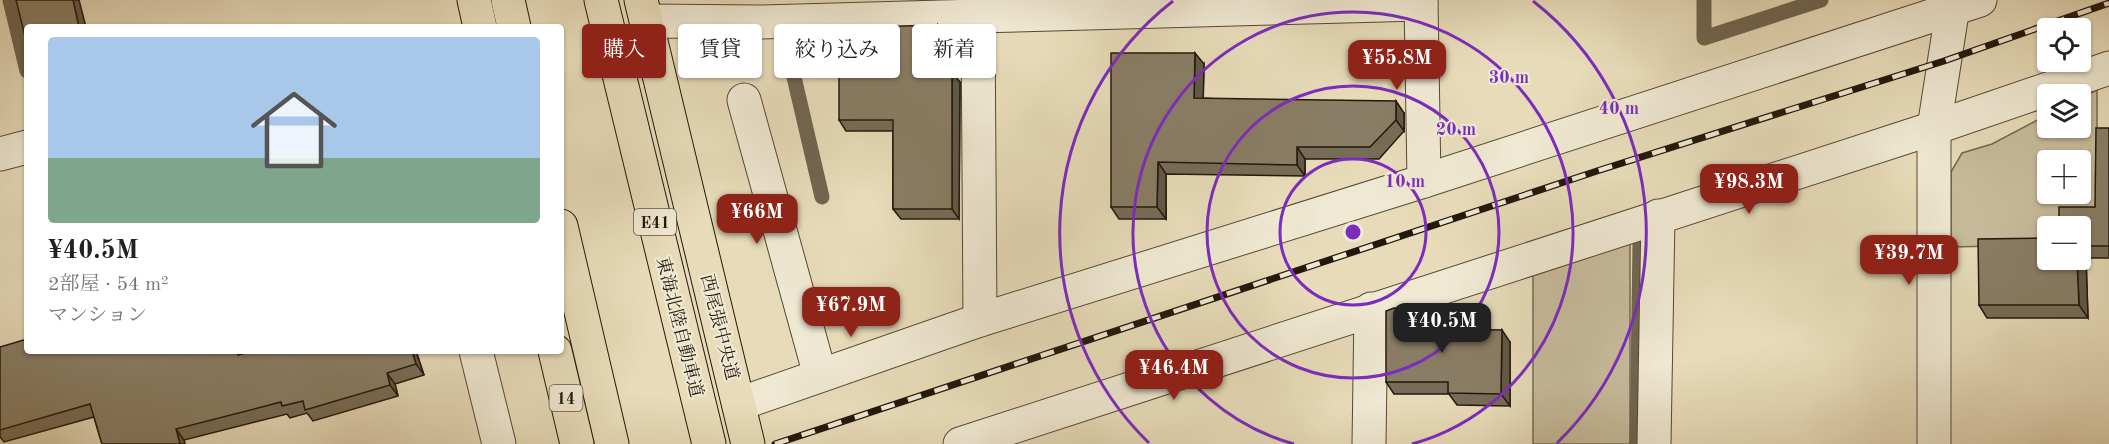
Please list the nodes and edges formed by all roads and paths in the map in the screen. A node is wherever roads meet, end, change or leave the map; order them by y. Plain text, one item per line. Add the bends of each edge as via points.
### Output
1 (508, 0) edge
2 (601, 0) edge
3 (1421, 2) edge
4 (1962, 3) edge
5 (978, 8) edge
6 (644, 11) edge
7 (513, 24) edge
8 (2109, 68) edge
9 (744, 100) dead end
10 (1935, 128) junction
11 (24, 148) edge
12 (0, 154) edge
13 (1424, 181) junction
14 (1658, 216) junction
15 (564, 239) edge
16 (1371, 309) junction
17 (980, 320) junction
18 (477, 354) edge
19 (556, 354) edge
20 (820, 375) junction
21 (739, 404) junction
22 (708, 442) edge
23 (499, 444) edge
24 (577, 444) edge
25 (612, 444) edge
26 (748, 444) edge
27 (960, 444) edge
28 (1369, 444) edge
29 (1654, 444) edge
30 (1935, 444) edge

1 - 7 main road
2 - 22 main road, 東海北陸自動車道 / E41
3 - 5 street
3 - 13 street
4 - 10 street
4 - 13 street
5 - 6 street via 761,22
5 - 17 street
6 - 21 main road, 西尾張中央道
8 - 10 street
9 - 20 street
10 - 14 street
10 - 30 street
11 - 12 street
13 - 17 street
14 - 16 street
14 - 29 street
15 - 25 main road
16 - 27 street
16 - 28 street
17 - 20 street
18 - 23 street
19 - 24 main road, 14
20 - 21 street
21 - 26 main road, 西尾張中央道

